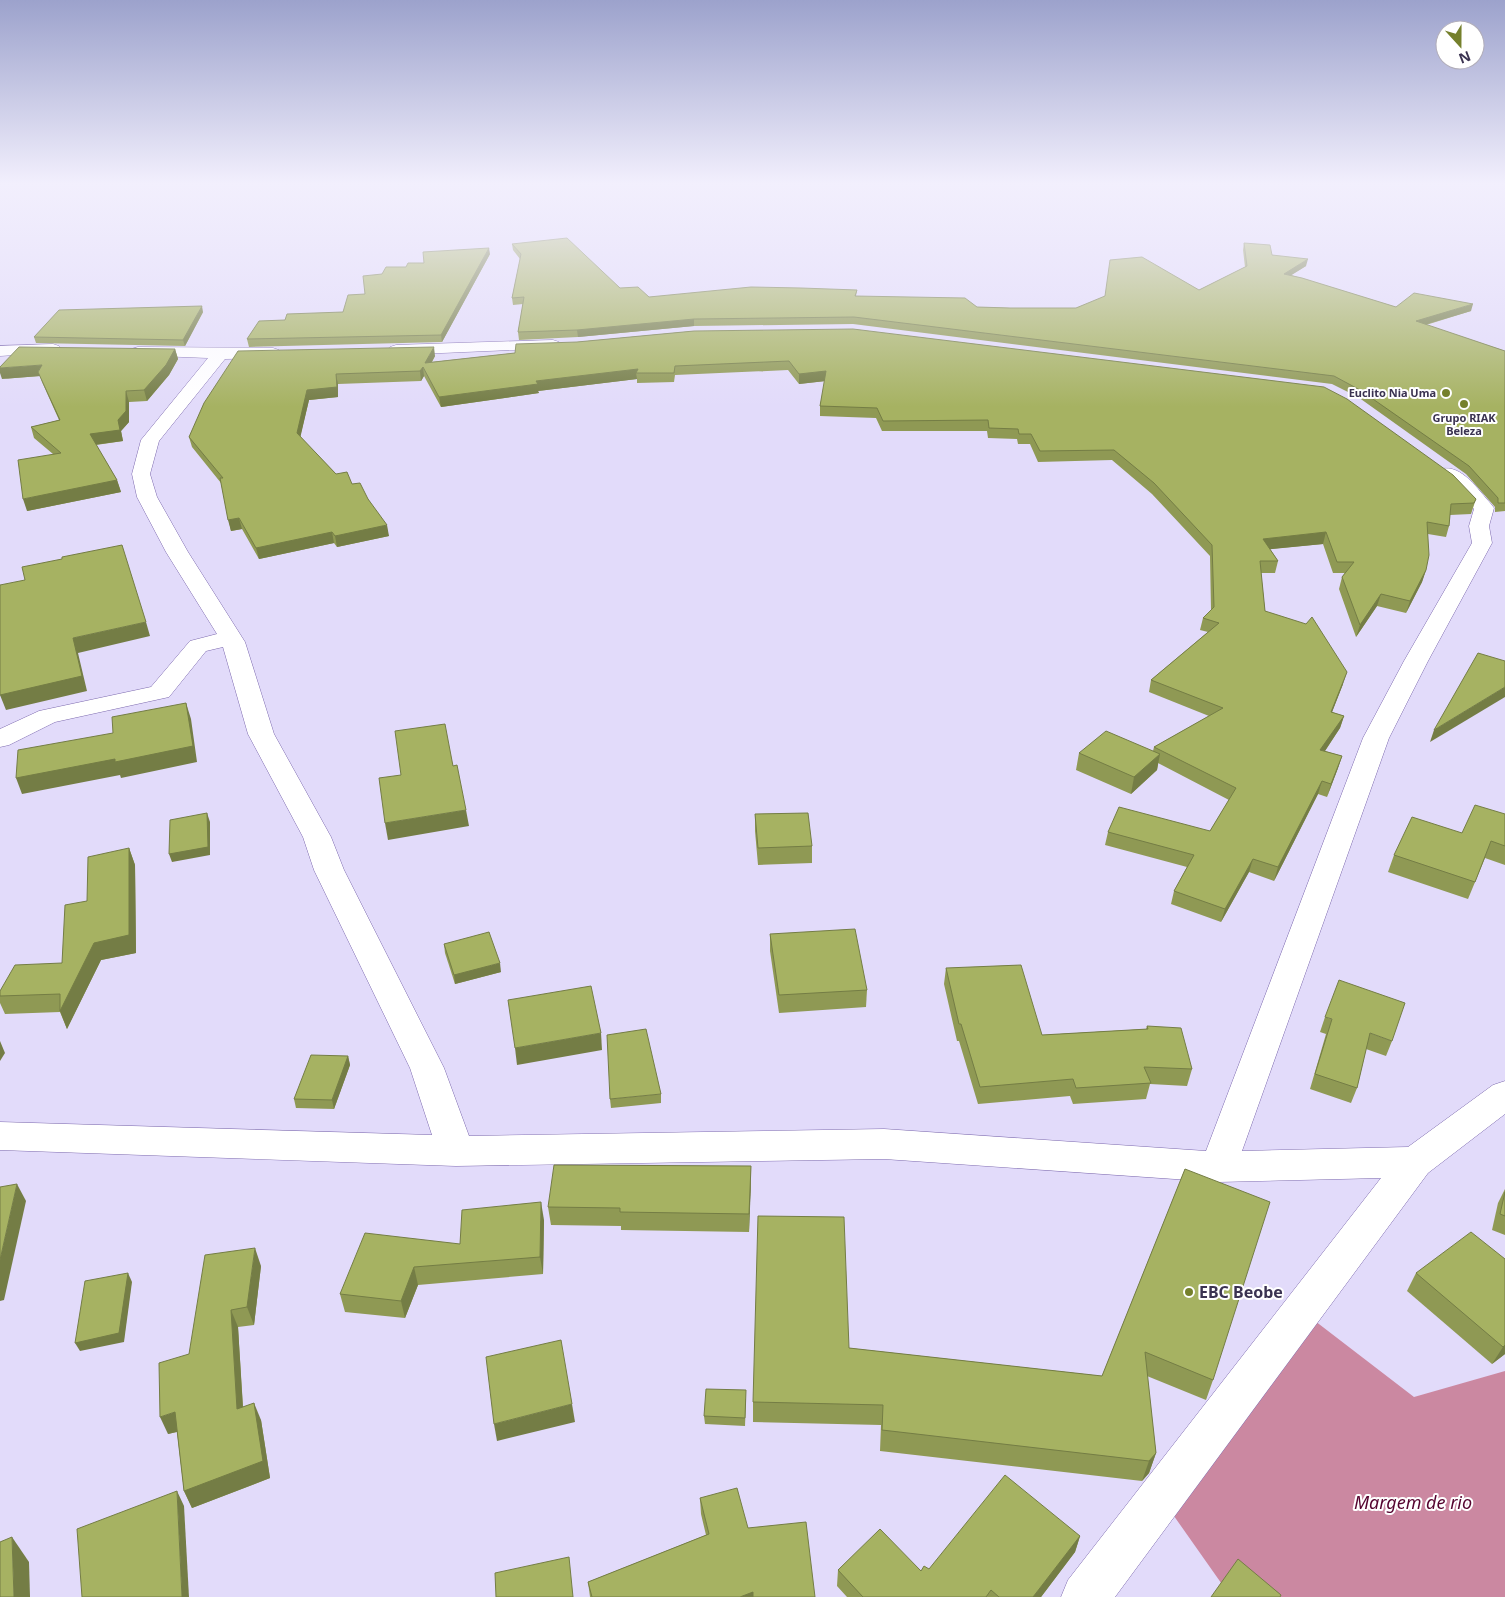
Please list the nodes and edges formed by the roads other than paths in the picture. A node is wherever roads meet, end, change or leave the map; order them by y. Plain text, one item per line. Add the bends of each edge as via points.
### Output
1 (569, 344) edge
2 (0, 350) edge
3 (75, 350) edge
4 (376, 350) edge
5 (123, 351) edge
6 (288, 352) edge
7 (220, 354) junction
8 (1434, 463) edge
9 (231, 638) junction
10 (0, 739) edge
11 (1505, 1095) edge
12 (0, 1136) edge
13 (456, 1151) junction
14 (1415, 1162) junction
15 (1218, 1167) junction
16 (1085, 1597) edge

1 - 4 street
2 - 3 street
5 - 7 street
6 - 7 street
7 - 9 street via 150,440 140,474 147,497 177,552
8 - 15 street via 1458,480 1484,508 1479,526 1482,543 1376,738
9 - 10 street via 198,646 160,692 48,716
9 - 13 street via 261,734 317,838 329,870 427,1068
11 - 14 street
12 - 13 street
13 - 15 street via 884,1144
14 - 15 street
14 - 16 street

